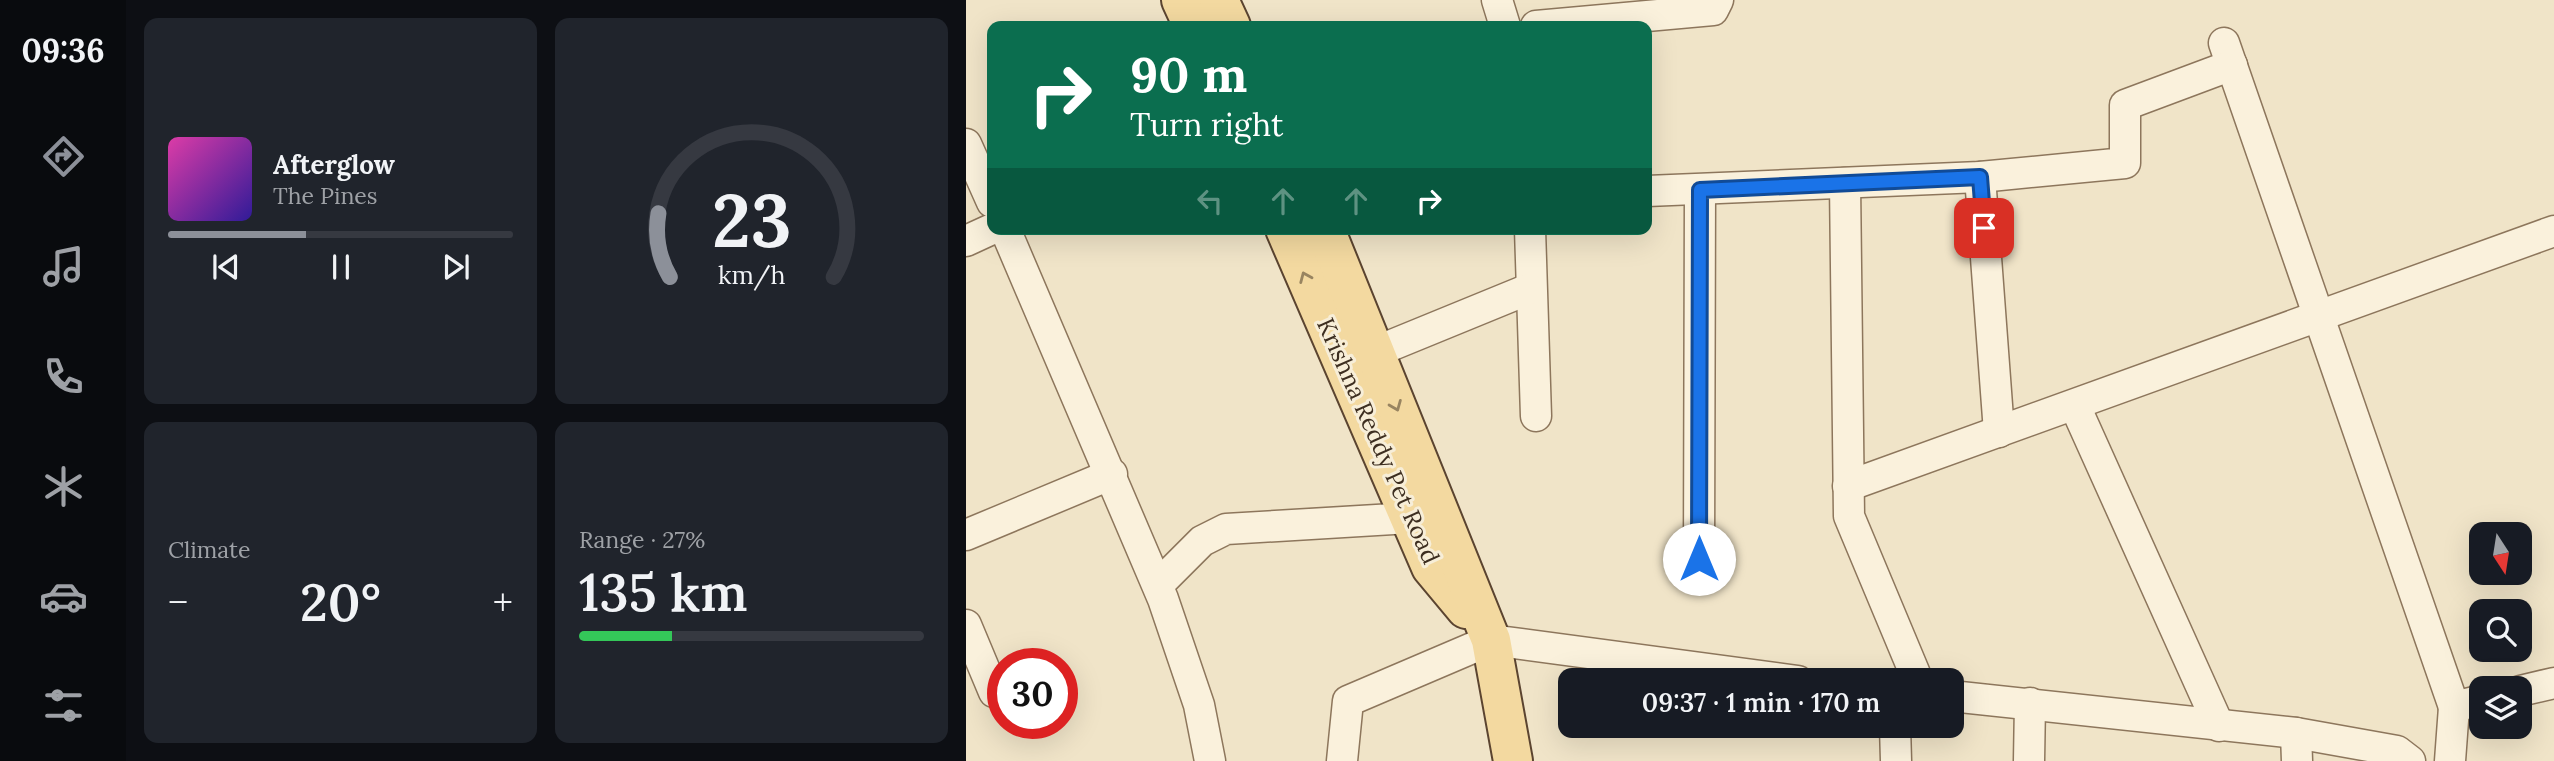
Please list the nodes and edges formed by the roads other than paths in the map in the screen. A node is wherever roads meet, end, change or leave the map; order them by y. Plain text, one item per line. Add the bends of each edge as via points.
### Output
1 (1181, 0) edge
2 (1219, 0) edge
3 (1497, 0) edge
4 (1718, 0) edge
5 (1191, 21) edge
6 (1229, 21) edge
7 (1503, 21) edge
8 (1591, 21) edge
9 (966, 144) edge
10 (1980, 177) junction
11 (1845, 183) junction
12 (1700, 190) junction
13 (987, 191) edge
14 (1652, 191) edge
15 (987, 231) edge
16 (2554, 231) edge
17 (1008, 235) edge
18 (1288, 235) edge
19 (1327, 235) edge
20 (1530, 235) edge
21 (966, 241) edge
22 (1530, 289) junction
23 (2319, 317) junction
24 (1374, 352) junction
25 (2075, 406) junction
26 (1536, 416) dead end
27 (1999, 432) junction
28 (1112, 474) junction
29 (1848, 486) junction
30 (1410, 518) junction
31 (966, 535) edge
32 (1699, 559) dead end
33 (1158, 586) junction
34 (966, 625) edge
35 (1491, 640) junction
36 (1701, 668) edge
37 (1913, 668) edge
38 (987, 675) edge
39 (2554, 683) edge
40 (2532, 688) edge
41 (1964, 697) edge
42 (2030, 703) junction
43 (2468, 703) edge
44 (2219, 726) junction
45 (1895, 738) edge
46 (2297, 747) edge
47 (1210, 761) edge
48 (1342, 761) edge
49 (1513, 761) edge
50 (1896, 761) edge
51 (2029, 761) edge
52 (2410, 761) edge
53 (2450, 761) edge

1 - 5 main road
2 - 6 main road
3 - 7 street
4 - 8 street via 1713,10
9 - 13 street
10 - 11 street
10 - 23 street via 2126,163 2125,105 2228,54
10 - 27 street
11 - 12 street
11 - 29 street
12 - 14 street
12 - 32 street
15 - 21 street
16 - 23 street
17 - 28 street
30 -> 18 main road, Krishna Reddy Pet Road
19 - 24 main road, Krishna Reddy Pet Road
20 - 22 street
22 - 24 street
22 - 26 street
23 - 25 street
23 - 43 street
24 -> 35 main road, Krishna Reddy Pet Road
25 - 27 street
25 - 44 street
27 - 29 street
28 - 31 street
28 - 33 street
29 - 37 street via 1849,516
30 - 33 street via 1226,530 1202,541
30 - 35 main road, Krishna Reddy Pet Road via 1431,566
33 - 47 street via 1184,654
34 - 38 street
35 - 36 street
35 - 48 street via 1348,701
35 - 49 main road, Krishna Reddy Pet Road
39 - 40 street
41 - 42 street
42 - 44 street
42 - 51 street
43 - 53 street
44 - 46 street
45 - 50 street
46 - 52 street via 2397,751

